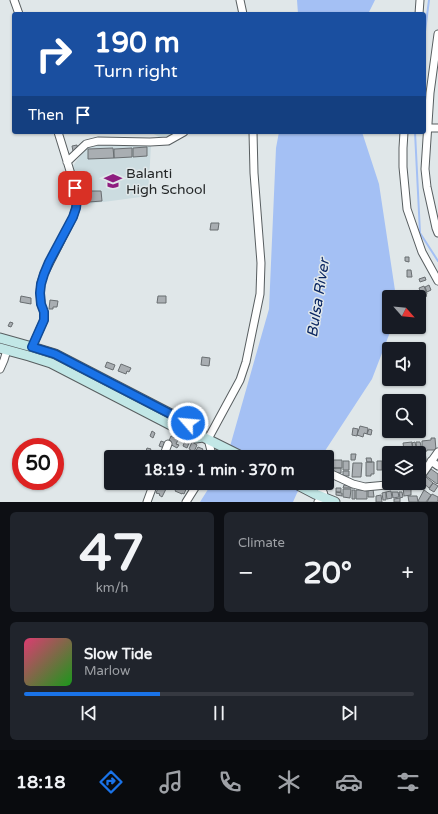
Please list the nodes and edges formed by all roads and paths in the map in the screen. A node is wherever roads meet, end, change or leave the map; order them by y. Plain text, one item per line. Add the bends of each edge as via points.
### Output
1 (14, 0) edge
2 (240, 0) edge
3 (420, 0) edge
4 (18, 12) edge
5 (243, 12) edge
6 (419, 12) edge
7 (438, 34) edge
8 (428, 128) junction
9 (438, 128) edge
10 (59, 134) edge
11 (180, 134) edge
12 (253, 134) edge
13 (404, 134) edge
14 (67, 162) junction
15 (438, 233) edge
16 (438, 281) edge
17 (0, 338) edge
18 (6, 346) edge
19 (31, 351) junction
20 (0, 369) edge
21 (208, 439) junction
22 (168, 444) dead end
23 (166, 450) edge
24 (210, 450) edge
25 (229, 450) edge
26 (438, 452) edge
27 (431, 461) junction
28 (438, 466) edge
29 (426, 468) edge
30 (334, 475) edge
31 (382, 485) edge
32 (151, 490) edge
33 (194, 490) edge
34 (306, 490) edge
35 (321, 490) edge
36 (319, 498) edge
37 (147, 502) edge
38 (186, 502) edge
39 (335, 502) edge

1 - 4 street
2 - 5 street
3 - 6 street
7 - 8 street
8 - 9 street
8 - 15 street via 425,169
10 - 14 street
11 - 14 street via 168,141 98,141 86,144
12 - 21 street via 260,294 240,380
13 - 16 street via 403,167 407,208 422,252
14 - 19 street via 75,188 76,208 44,274 40,293 44,320
17 - 18 main road
18 - 19 main road
18 - 20 street
19 - 21 main road via 196,438
21 - 24 street
21 - 25 main road
22 - 23 street
26 - 27 street
27 - 28 street
27 - 29 street
30 - 31 street via 365,487
32 - 37 street
33 - 38 street
34 - 36 main road
35 - 36 street via 324,494
36 - 39 main road

